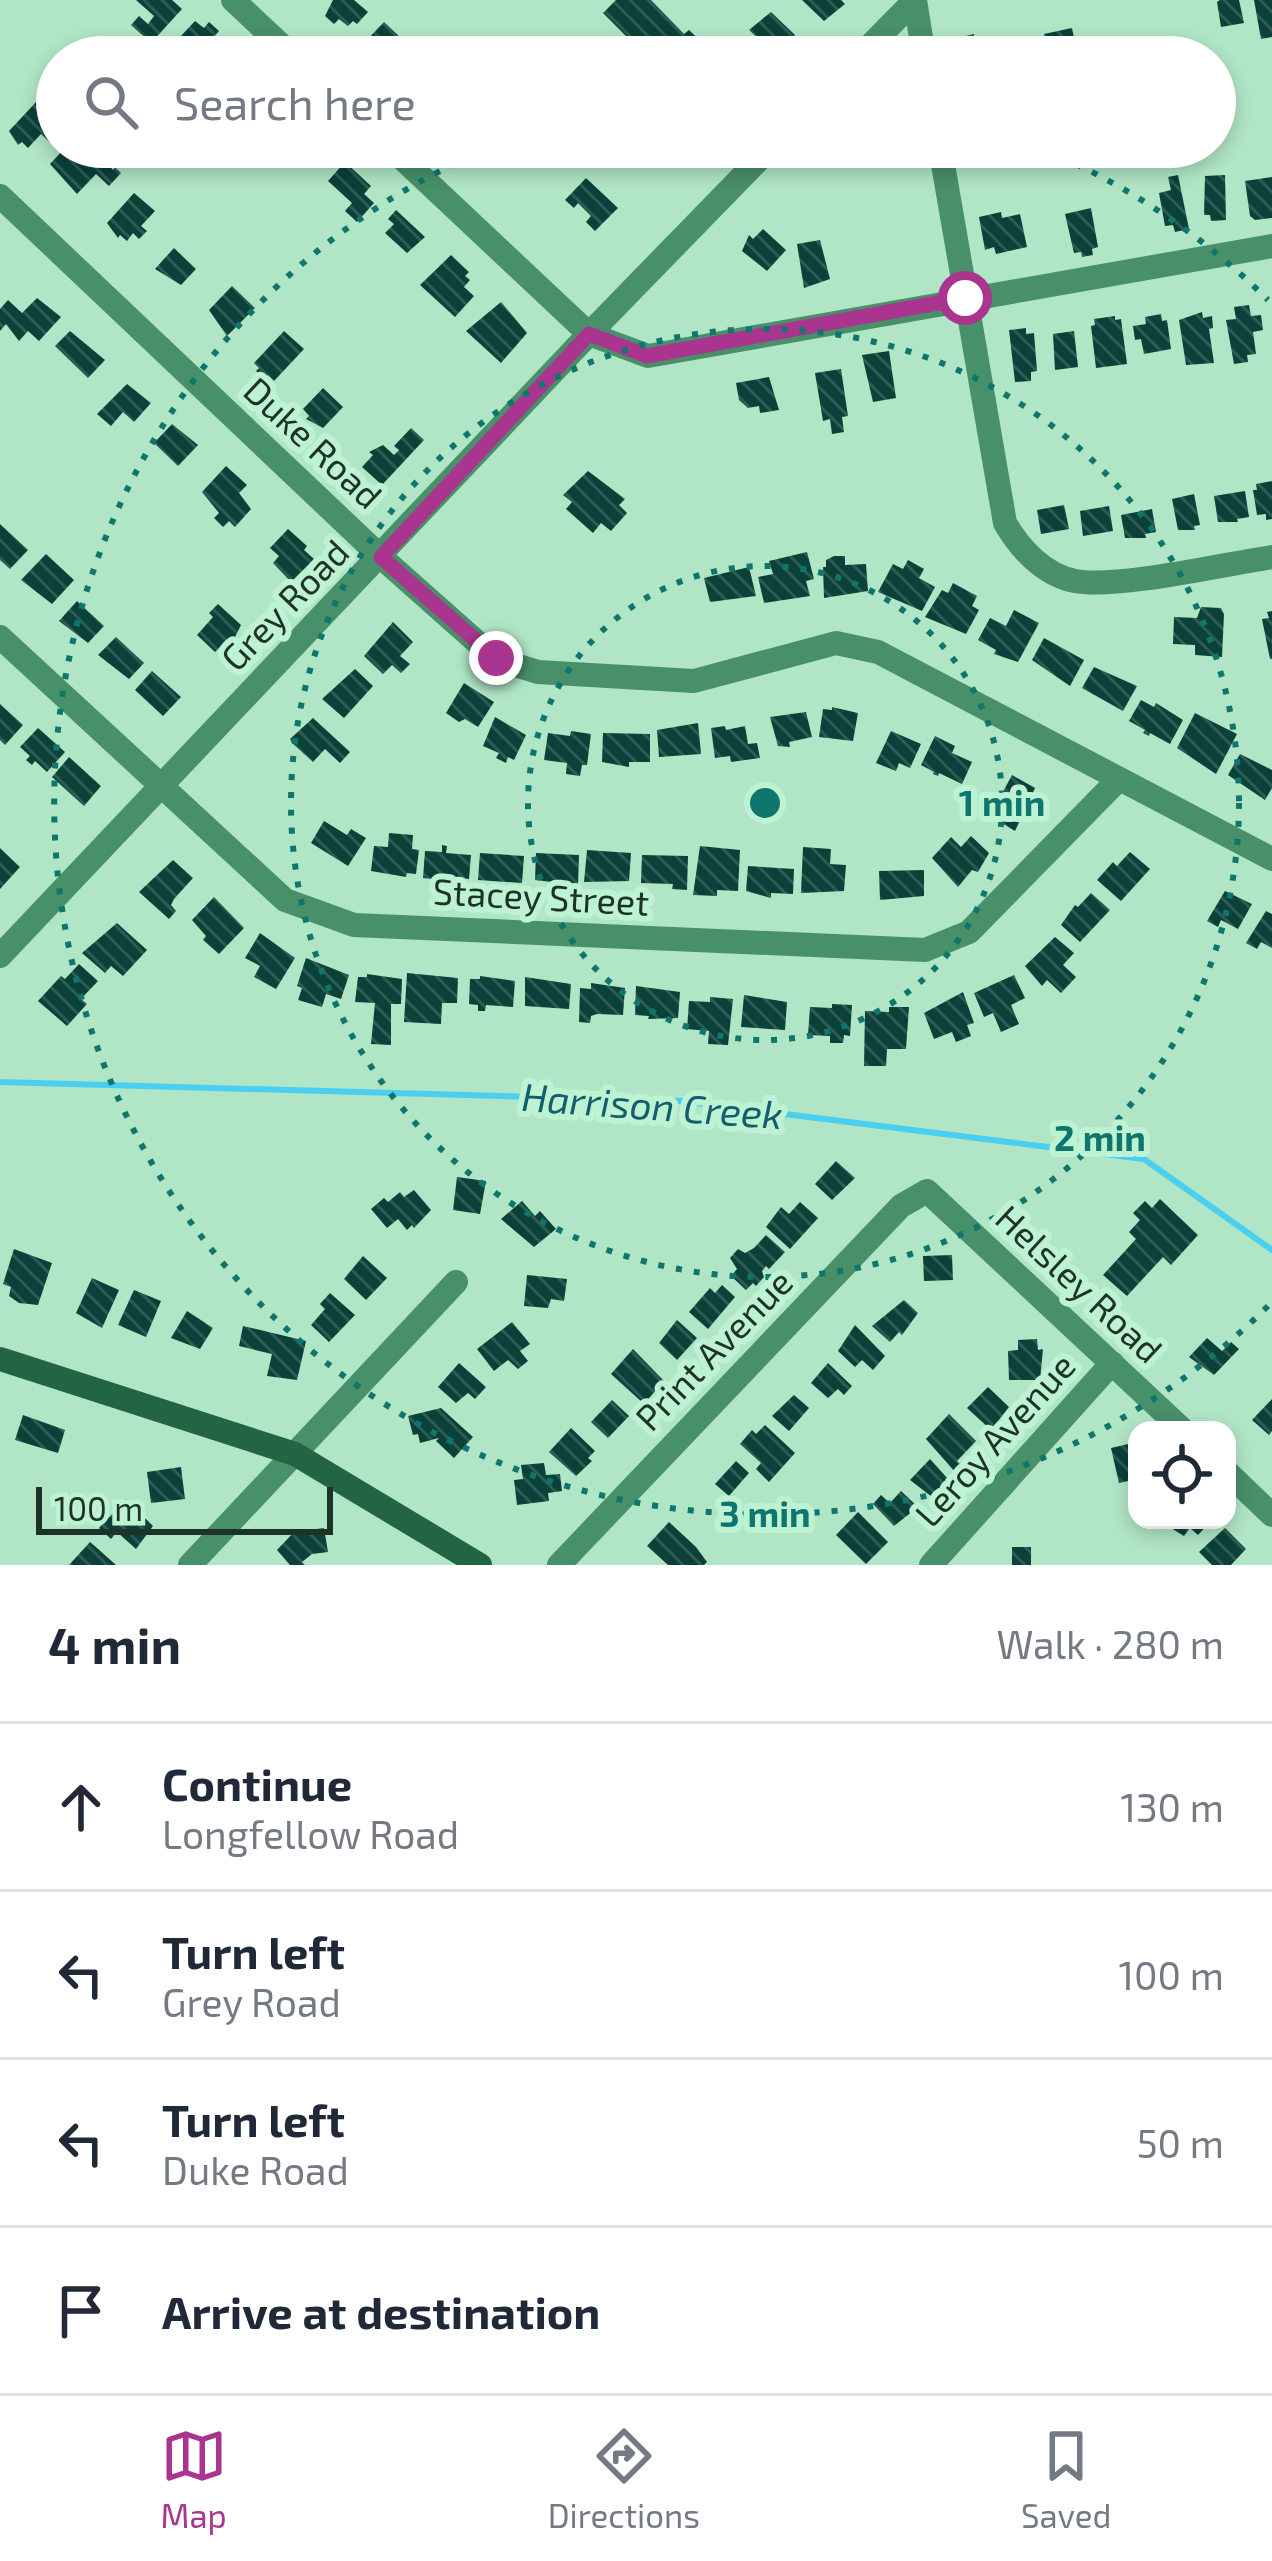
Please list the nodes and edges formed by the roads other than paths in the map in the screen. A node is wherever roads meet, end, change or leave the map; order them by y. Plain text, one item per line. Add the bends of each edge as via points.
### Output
1 (233, 0) edge
2 (915, 0) edge
3 (272, 36) edge
4 (880, 36) edge
5 (921, 36) edge
6 (412, 168) edge
7 (751, 168) edge
8 (943, 168) edge
9 (0, 196) edge
10 (1272, 246) edge
11 (965, 298) junction
12 (589, 334) junction
13 (381, 557) junction
14 (1272, 557) edge
15 (0, 637) edge
16 (1119, 779) junction
17 (161, 785) junction
18 (1272, 860) edge
19 (0, 956) edge
20 (927, 1191) joint
21 (456, 1282) dead end
22 (0, 1359) edge
23 (1112, 1363) junction
24 (1173, 1421) edge
25 (296, 1454) junction
26 (1236, 1481) edge
27 (1272, 1515) edge
28 (190, 1565) edge
29 (480, 1565) edge
30 (560, 1565) edge
31 (931, 1565) edge

1 - 3 street
2 - 4 street
2 - 5 street
6 - 12 street
7 - 12 street, Grey Road
8 - 11 street
9 - 13 street, Duke Road
10 - 11 street
11 - 12 street via 647,356
11 - 14 street via 1005,523 1019,548 1074,581
12 - 13 street, Grey Road
13 - 16 street, Duke Road via 496,658 538,672 694,681 836,643 878,652
13 - 17 street, Grey Road
15 - 17 street, Stacey Street
16 - 17 street, Stacey Street via 968,932 925,950 354,925 285,900
16 - 18 street, Duke Road
17 - 19 street, Grey Road
20 - 23 street, Helsley Road
20 - 30 street, Print Avenue via 901,1206
21 - 25 street
22 - 25 main road
23 - 24 street, Helsley Road
23 - 31 street, Leroy Avenue
25 - 28 street
25 - 29 main road
26 - 27 street

